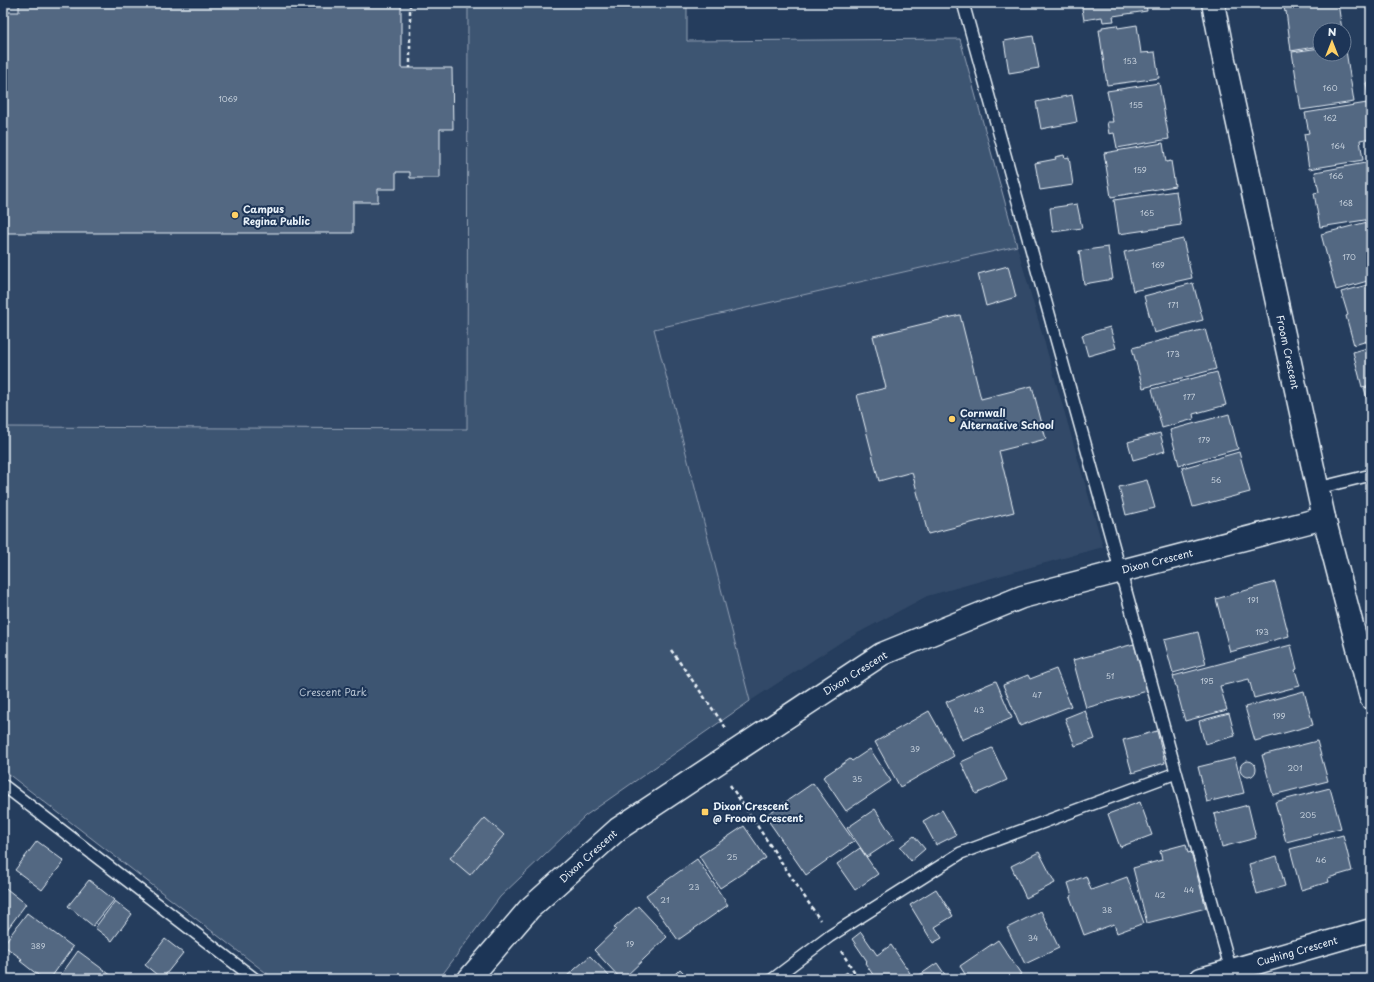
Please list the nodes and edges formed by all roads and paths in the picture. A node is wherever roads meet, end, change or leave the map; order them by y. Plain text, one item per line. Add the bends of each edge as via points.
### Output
1 (410, 3) edge
2 (963, 3) edge
3 (1213, 3) edge
4 (410, 68) dead end
5 (1371, 474) edge
6 (1318, 488) junction
7 (1324, 518) junction
8 (1119, 570) junction
9 (671, 650) dead end
10 (1371, 698) edge
11 (740, 748) junction
12 (716, 764) junction
13 (1176, 773) junction
14 (3, 785) edge
15 (1371, 930) edge
16 (830, 936) junction
17 (1232, 974) edge
18 (255, 979) edge
19 (469, 979) edge
20 (773, 979) edge
21 (859, 979) edge
22 (1201, 979) edge

1 - 4 path
2 - 8 lane
3 - 6 street, Froom Crescent
5 - 6 lane
6 - 7 street, Froom Crescent
7 - 8 street, Dixon Crescent
7 - 10 street, Froom Crescent
8 - 11 street, Dixon Crescent via 1022,597 882,654
8 - 13 lane
9 - 11 path
11 - 12 street, Dixon Crescent
12 - 16 path
12 - 19 street, Dixon Crescent via 618,829 529,910
13 - 16 lane via 961,853
13 - 17 lane
14 - 18 lane
15 - 17 street, Cushing Crescent
16 - 20 lane
16 - 21 path
17 - 22 street, Cushing Crescent

